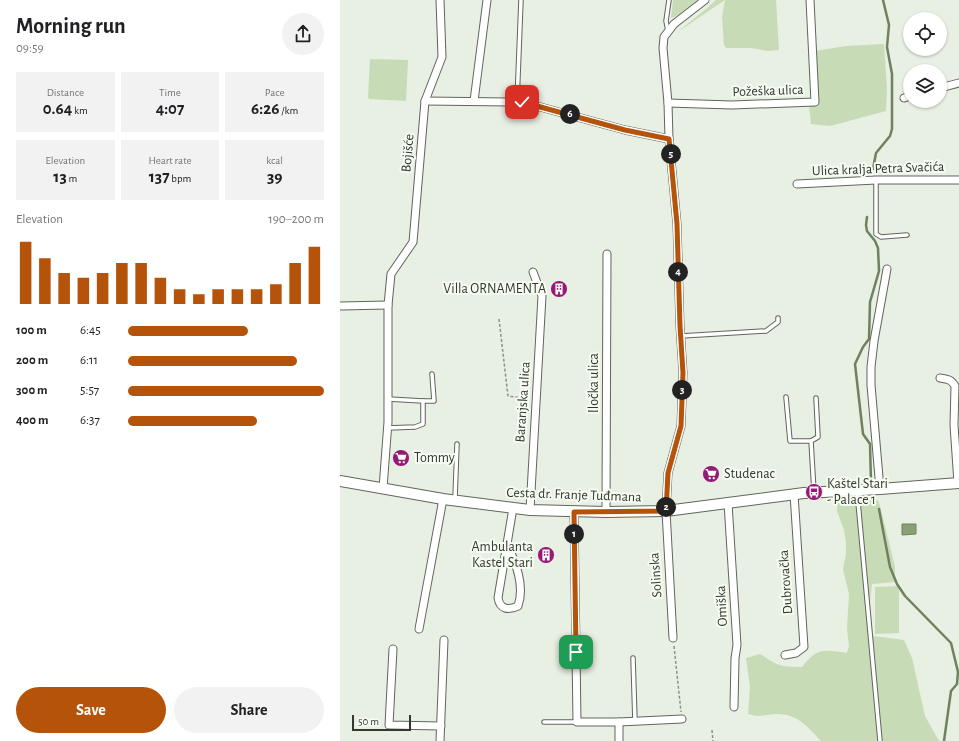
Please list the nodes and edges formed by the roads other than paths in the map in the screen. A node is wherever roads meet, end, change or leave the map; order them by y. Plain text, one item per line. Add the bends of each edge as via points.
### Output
1 (440, 0) edge
2 (487, 0) edge
3 (521, 0) edge
4 (669, 0) edge
5 (705, 0) edge
6 (810, 0) edge
7 (668, 31) junction
8 (959, 83) edge
9 (947, 86) edge
10 (425, 101) junction
11 (474, 101) junction
12 (517, 102) junction
13 (668, 103) junction
14 (669, 139) junction
15 (876, 180) junction
16 (959, 180) edge
17 (797, 184) dead end
18 (906, 236) dead end
19 (607, 254) dead end
20 (887, 269) dead end
21 (533, 272) dead end
22 (388, 305) junction
23 (340, 306) edge
24 (778, 318) dead end
25 (681, 336) junction
26 (432, 374) dead end
27 (940, 378) dead end
28 (786, 397) dead end
29 (816, 398) dead end
30 (388, 399) junction
31 (423, 401) junction
32 (387, 428) junction
33 (811, 441) junction
34 (457, 444) dead end
35 (340, 481) edge
36 (958, 483) edge
37 (384, 488) junction
38 (880, 489) junction
39 (857, 490) junction
40 (814, 492) junction
41 (794, 494) junction
42 (443, 499) junction
43 (455, 500) junction
44 (728, 503) junction
45 (513, 508) junction
46 (530, 510) junction
47 (666, 511) junction
48 (574, 512) junction
49 (606, 512) junction
50 (507, 544) junction
51 (418, 629) dead end
52 (673, 638) road end
53 (444, 640) dead end
54 (393, 649) dead end
55 (785, 655) dead end
56 (633, 658) dead end
57 (734, 707) dead end
58 (682, 719) road end
59 (544, 722) dead end
60 (577, 722) junction
61 (619, 722) junction
62 (635, 722) junction
63 (441, 726) junction
64 (440, 741) edge
65 (619, 741) edge
66 (880, 741) edge

1 - 10 street, Bojišće via 442,57
2 - 11 street
3 - 12 lane
4 - 7 lane via 666,21
5 - 7 street
6 - 13 street, Požeška ulica via 815,102 732,105
7 - 13 street, Solinska via 664,37 663,48
8 - 9 street
10 - 11 street
10 - 22 street, Bojišće via 413,242 391,274
11 - 12 street
12 - 14 street
13 - 14 street, Solinska
14 - 25 street, Solinska via 677,224
15 - 16 street, Ulica kralja Petra Svačića
15 - 17 street, Ulica kralja Petra Svačića
15 - 18 lane via 876,234 881,237
19 - 49 street, Iločka ulica
20 - 38 street via 871,367
21 - 46 street, Baranjska ulica via 542,296
22 - 23 street
22 - 30 street, Bojišće
24 - 25 lane via 778,322 766,331
25 - 47 street, Solinska via 681,426 668,473
26 - 31 lane via 434,401
27 - 36 street via 953,381 955,386 954,425
28 - 33 lane via 790,441
29 - 33 lane via 818,436
30 - 31 lane
30 - 32 street, Bojišće
31 - 32 lane via 423,424 415,427
32 - 37 street, Bojišće
33 - 40 lane
34 - 43 lane
35 - 37 main road, Cesta dr. Franje Tuđmana
36 - 38 main road, Cesta dr. Franje Tuđmana
37 - 42 main road, Cesta dr. Franje Tuđmana
38 - 39 main road, Cesta dr. Franje Tuđmana
39 - 40 main road, Cesta dr. Franje Tuđmana
39 - 66 lane
40 - 41 main road, Cesta dr. Franje Tuđmana
41 - 44 main road, Cesta dr. Franje Tuđmana
41 - 55 street, Dubrovačka via 804,646 796,654
42 - 43 main road, Cesta dr. Franje Tuđmana
42 - 51 street
43 - 45 main road, Cesta dr. Franje Tuđmana
44 - 47 main road, Cesta dr. Franje Tuđmana
44 - 57 street, Omiška via 737,645
45 - 46 main road, Cesta dr. Franje Tuđmana
45 - 50 street
46 - 48 main road, Cesta dr. Franje Tuđmana
47 - 49 main road, Cesta dr. Franje Tuđmana
47 - 52 street, Solinska
48 - 49 main road, Cesta dr. Franje Tuđmana
48 - 60 street
50 - 50 street via 498,598 503,608 513,609 518,606 520,600 520,583
53 - 63 street
54 - 63 street via 389,725
56 - 62 lane
58 - 62 street
59 - 60 lane
60 - 61 street
61 - 62 street
61 - 65 street
63 - 64 street

